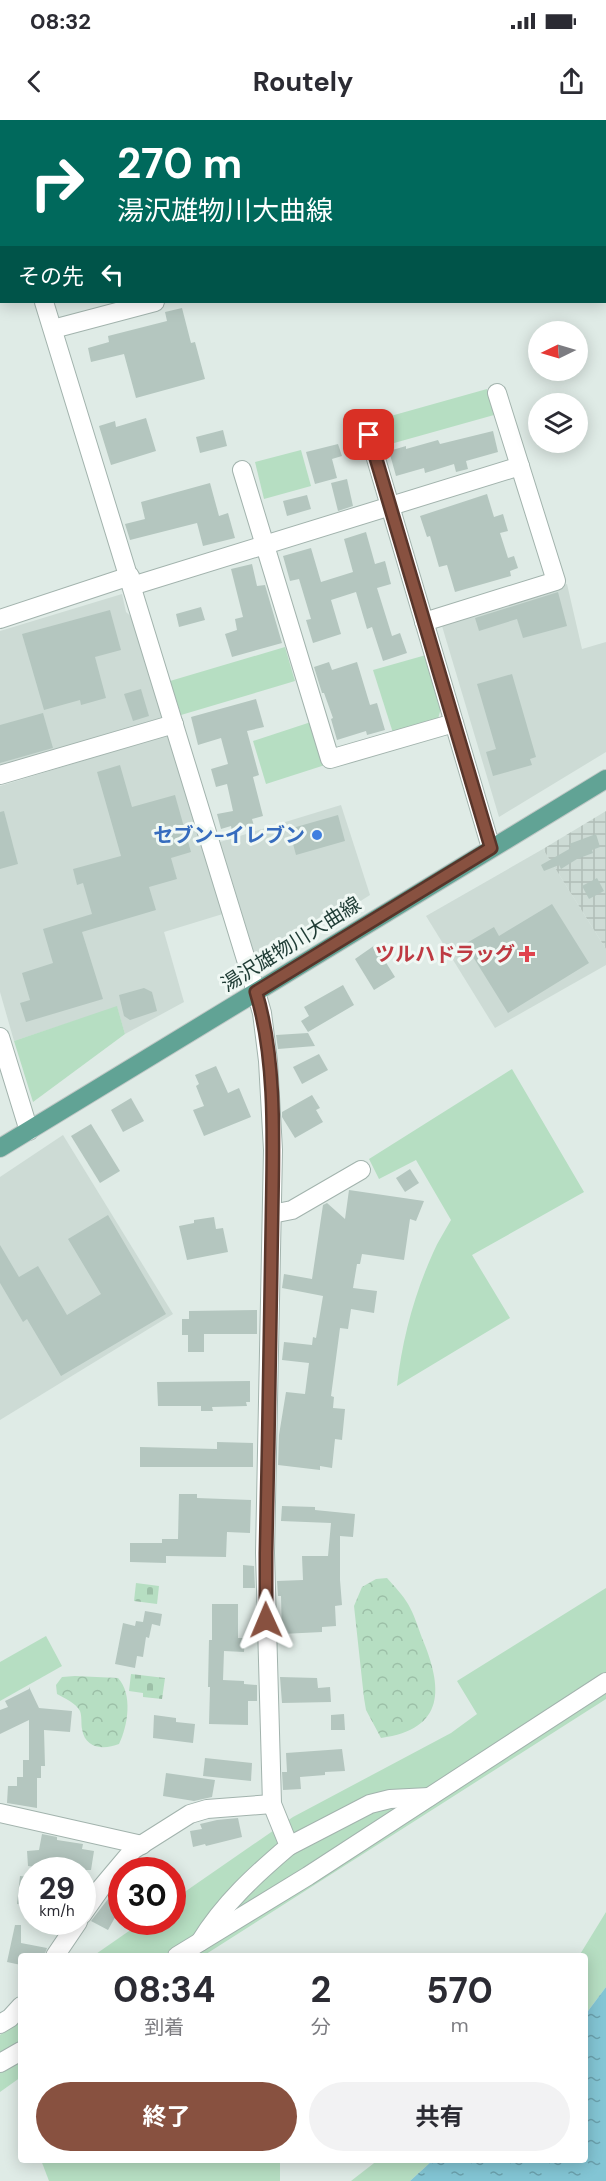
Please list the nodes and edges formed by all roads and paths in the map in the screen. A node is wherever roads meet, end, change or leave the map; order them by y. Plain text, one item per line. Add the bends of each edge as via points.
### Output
1 (44, 303) edge
2 (151, 303) edge
3 (53, 329) junction
4 (497, 393) dead end
5 (369, 435) dead end
6 (520, 466) junction
7 (242, 470) dead end
8 (390, 506) junction
9 (265, 545) junction
10 (131, 581) junction
11 (0, 619) edge
12 (424, 622) junction
13 (454, 723) junction
14 (174, 724) junction
15 (0, 775) edge
16 (606, 779) edge
17 (491, 848) junction
18 (256, 992) junction
19 (0, 1036) edge
20 (28, 1131) junction
21 (0, 1148) edge
22 (361, 1170) dead end
23 (272, 1214) junction
24 (606, 1682) edge
25 (430, 1797) junction
26 (272, 1804) junction
27 (0, 1813) edge
28 (142, 1845) junction
29 (289, 1846) junction
30 (96, 1895) edge
31 (69, 1935) edge
32 (200, 1942) junction
33 (57, 1953) edge
34 (182, 1953) edge
35 (18, 2009) edge
36 (0, 2025) edge
37 (18, 2053) edge
38 (0, 2063) edge

1 - 3 street
2 - 3 street
3 - 10 street
4 - 6 street
5 - 8 street
6 - 8 street
6 - 12 street via 556,581
7 - 9 street
8 - 9 street
8 - 12 street
9 - 10 street
9 - 13 street via 330,759
10 - 11 street
10 - 14 street
12 - 13 street
13 - 17 street
14 - 15 street
14 - 18 street
16 - 17 main road, 湯沢雄物川大曲線
17 - 18 main road, 湯沢雄物川大曲線
18 - 20 main road, 湯沢雄物川大曲線
18 - 23 street via 268,1061
19 - 20 street
20 - 21 main road, 湯沢雄物川大曲線
22 - 23 street via 292,1210
23 - 26 street via 266,1553
24 - 25 street
25 - 29 street via 370,1804
25 - 32 street
26 - 28 street via 190,1814
26 - 29 street
27 - 28 street
28 - 30 street via 133,1850
29 - 32 street via 249,1880
31 - 33 street
32 - 34 street
35 - 36 street
37 - 38 street

